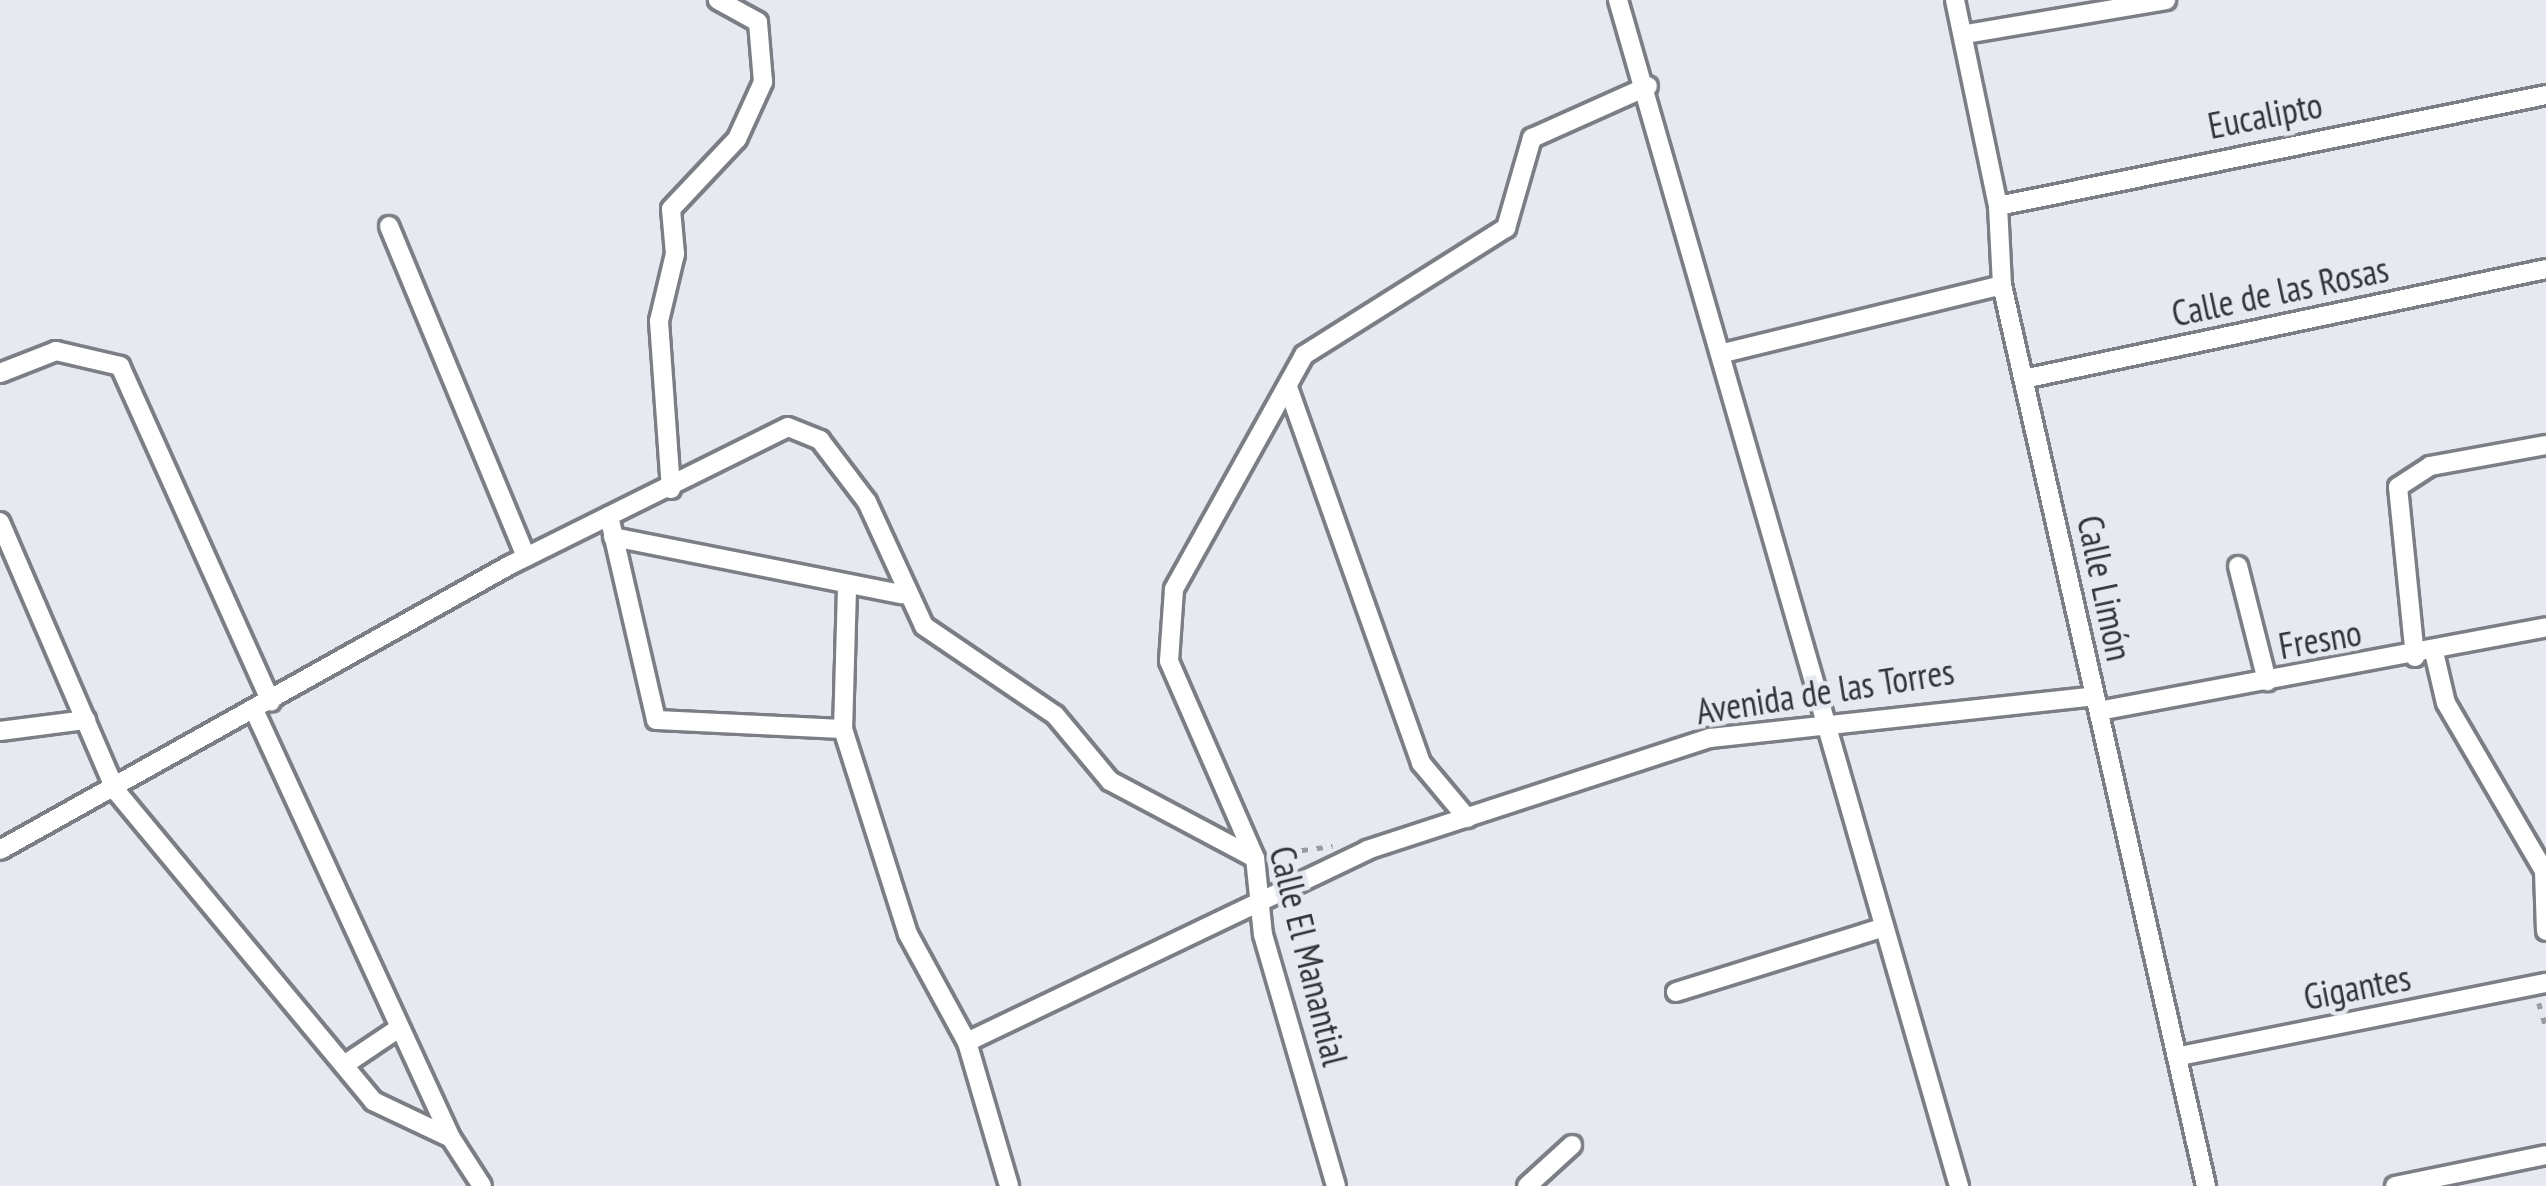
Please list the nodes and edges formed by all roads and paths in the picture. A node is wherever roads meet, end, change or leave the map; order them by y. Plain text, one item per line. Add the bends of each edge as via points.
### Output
1 (718, 0) edge
2 (1618, 0) edge
3 (1954, 0) edge
4 (2166, 0) edge
5 (1966, 34) junction
6 (1648, 86) junction
7 (2546, 95) edge
8 (1998, 206) junction
9 (388, 226) dead end
10 (2546, 269) edge
11 (2002, 285) junction
12 (1723, 353) junction
13 (0, 373) edge
14 (2028, 378) junction
15 (1289, 390) junction
16 (2546, 445) edge
17 (671, 489) junction
18 (609, 516) junction
19 (0, 522) edge
20 (613, 537) junction
21 (526, 557) junction
22 (2238, 566) dead end
23 (847, 588) junction
24 (902, 594) junction
25 (2546, 627) edge
26 (2424, 654) junction
27 (2267, 682) junction
28 (2099, 703) junction
29 (263, 707) junction
30 (86, 720) junction
31 (843, 729) junction
32 (1829, 730) junction
33 (0, 731) edge
34 (116, 791) junction
35 (1467, 818) junction
36 (0, 850) edge
37 (1367, 850) junction
38 (1256, 858) junction
39 (2545, 873) edge
40 (1264, 906) junction
41 (1882, 928) junction
42 (2546, 931) edge
43 (2546, 983) edge
44 (1676, 992) dead end
45 (399, 1028) junction
46 (967, 1042) junction
47 (2180, 1056) junction
48 (347, 1063) junction
49 (451, 1138) junction
50 (1572, 1145) dead end
51 (2546, 1155) edge
52 (482, 1186) edge
53 (1009, 1186) edge
54 (1336, 1186) edge
55 (1527, 1186) edge
56 (1959, 1186) edge
57 (2206, 1186) edge
58 (2396, 1186) edge

1 - 17 street via 758,22 763,82 737,139 671,209 675,254 659,321
2 - 6 street
3 - 5 street, Calle Limón
4 - 5 street
5 - 8 street, Calle Limón
6 - 12 street
6 - 15 street via 1532,138 1512,222 1310,349
7 - 8 street, Eucalipto
8 - 11 street, Calle Limón
9 - 21 street
10 - 14 street, Calle de las Rosas
11 - 12 street
11 - 14 street, Calle Limón
12 - 32 street
13 - 29 street via 56,351 120,367
14 - 28 street, Calle Limón
15 - 35 street via 1421,763
15 - 38 street, Calle El Manantial via 1169,610 1176,682
16 - 26 street via 2430,466 2398,487
17 - 18 street
17 - 24 street via 788,427 804,430 867,502
18 - 20 street
18 - 21 street
19 - 30 street
20 - 23 street
20 - 31 street via 656,720
21 - 29 street
22 - 27 street
23 - 24 street
23 - 31 street
24 - 38 street via 935,635 1055,715 1110,781
25 - 26 street, Fresno
26 - 27 street, Fresno
26 - 39 street
27 - 28 street, Fresno
28 - 32 street, Avenida de las Torres via 1984,700
28 - 47 street, Calle Limón
29 - 34 street
29 - 45 street
30 - 33 street
30 - 34 street
31 - 46 street via 908,934
32 - 35 street, Avenida de las Torres via 1710,737
32 - 41 street
34 - 36 street
34 - 48 street
35 - 37 street, Avenida de las Torres
37 - 38 path via 1323,845
37 - 40 street, Avenida de las Torres
38 - 40 street, Calle El Manantial
39 - 42 street
40 - 46 street, Avenida de las Torres
40 - 54 street, Calle El Manantial
41 - 44 street
41 - 56 street
43 - 47 street, Gigantes
45 - 48 street
45 - 49 street
46 - 53 street
47 - 57 street, Calle Limón
48 - 49 street via 373,1100
49 - 52 street
50 - 55 street
51 - 58 street

